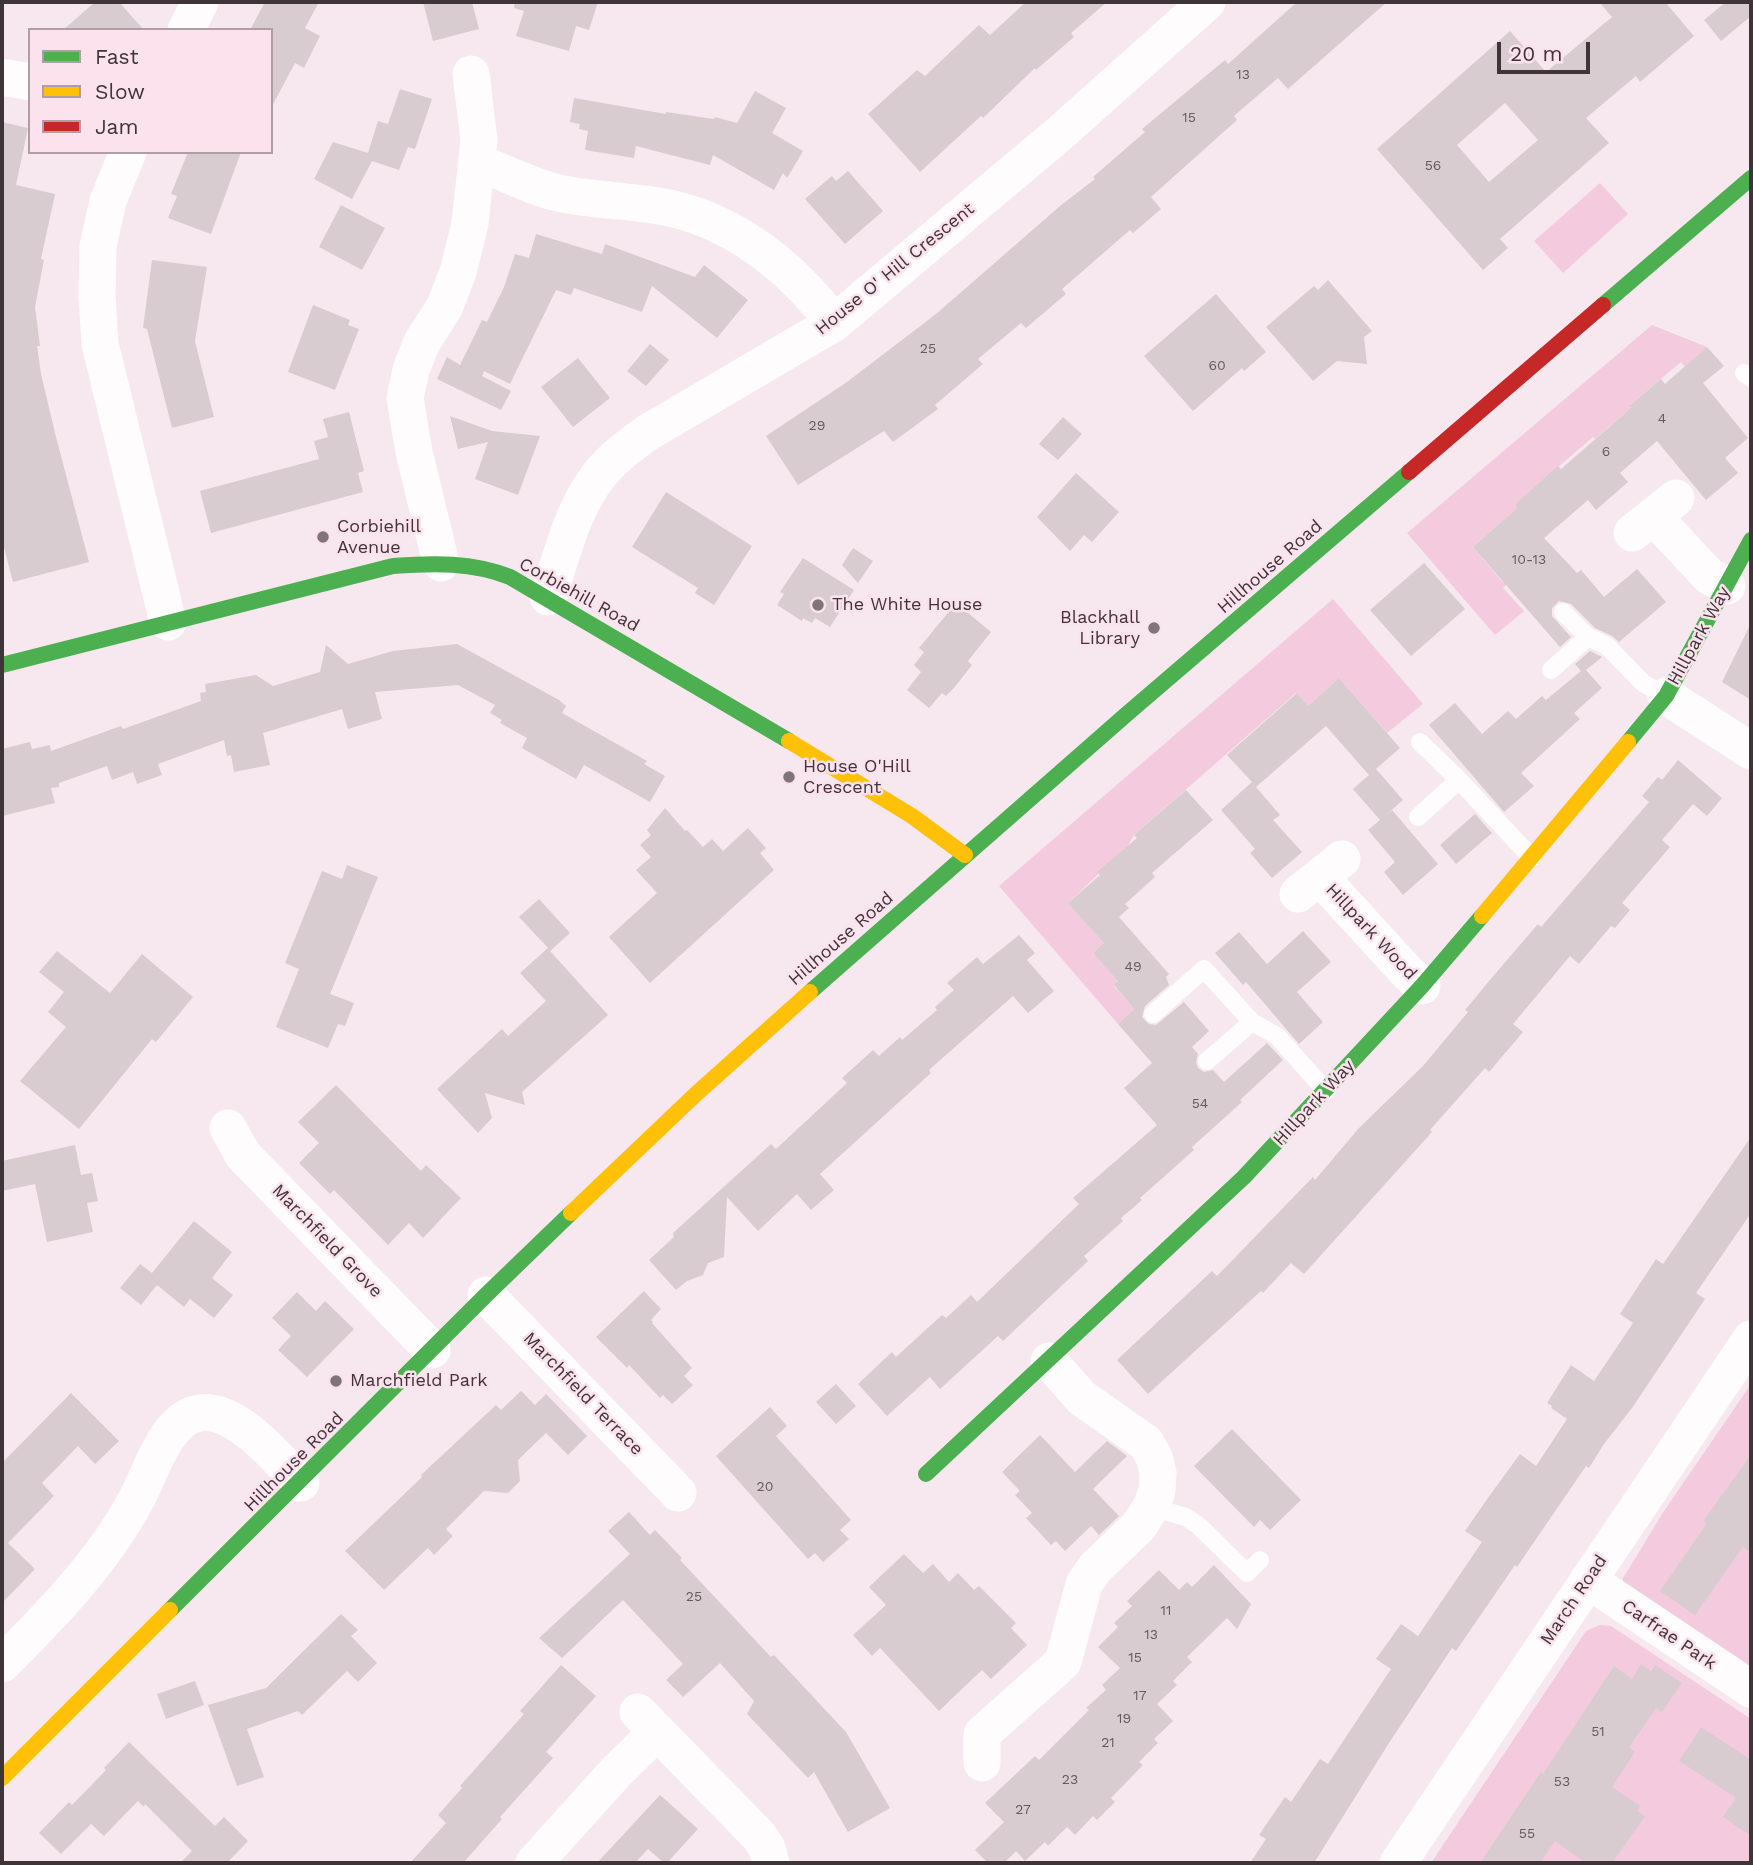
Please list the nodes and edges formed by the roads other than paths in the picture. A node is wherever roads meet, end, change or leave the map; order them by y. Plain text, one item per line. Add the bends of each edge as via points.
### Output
1 (200, 2) edge
2 (1200, 4) edge
3 (187, 28) edge
4 (471, 74) dead end
5 (2, 77) edge
6 (28, 82) edge
7 (127, 154) edge
8 (477, 162) junction
9 (1751, 178) edge
10 (834, 323) junction
11 (1654, 516) dead end
12 (1751, 540) edge
13 (441, 563) junction
14 (1727, 586) junction
15 (548, 597) junction
16 (1563, 612) dead end
17 (168, 622) junction
18 (1588, 637) junction
19 (2, 665) edge
20 (1551, 670) dead end
21 (1666, 696) junction
22 (1420, 742) dead end
23 (1751, 751) edge
24 (1459, 780) junction
25 (1418, 817) dead end
26 (965, 855) junction
27 (1532, 858) junction
28 (1320, 877) dead end
29 (1422, 986) junction
30 (1153, 1014) dead end
31 (1252, 1022) junction
32 (1207, 1061) dead end
33 (1326, 1091) junction
34 (228, 1128) dead end
35 (486, 1295) junction
36 (1751, 1339) edge
37 (432, 1350) junction
38 (1049, 1361) junction
39 (926, 1474) dead end
40 (301, 1482) junction
41 (678, 1493) dead end
42 (1151, 1507) junction
43 (1259, 1560) dead end
44 (1588, 1580) junction
45 (2, 1664) edge
46 (1751, 1689) edge
47 (982, 1763) dead end
48 (2, 1778) edge
49 (534, 1863) edge
50 (771, 1863) edge
51 (1398, 1863) edge

1 - 3 street
2 - 10 street, House O' Hill Crescent via 1059,134
4 - 8 street
5 - 6 street
7 - 17 street via 108,201 98,246 100,344
8 - 10 street via 560,193 659,206 715,223 781,265
8 - 13 street via 459,268 446,306 421,344 405,398
9 - 26 main road, Hillhouse Road
10 - 15 street, House O' Hill Crescent via 647,433 617,456 584,498
11 - 14 street via 1709,576
12 - 14 main road, Hillpark Way
13 - 15 main road, Corbiehill Road via 489,569
13 - 17 main road, Corbiehill Road via 393,566
14 - 21 main road, Hillpark Way
15 - 26 main road, Corbiehill Road via 912,816
16 - 18 lane
17 - 19 main road, Corbiehill Road
18 - 20 lane
18 - 21 lane via 1606,646 1643,683
21 - 23 street, Hillpark Way
21 - 27 main road, Hillpark Way
22 - 24 lane
24 - 25 lane
24 - 27 lane
26 - 35 main road, Hillhouse Road via 696,1094
27 - 29 main road, Hillpark Way
28 - 29 street, Hillpark Wood
29 - 33 main road, Hillpark Way
30 - 31 lane via 1204,969
31 - 32 lane
31 - 33 lane via 1277,1036
33 - 38 main road, Hillpark Way via 1244,1177
34 - 37 street, Marchfield Grove via 250,1163
35 - 37 main road, Hillhouse Road
35 - 41 street, Marchfield Terrace
36 - 44 street, March Road
37 - 40 main road, Hillhouse Road
38 - 39 main road, Hillpark Way
38 - 42 street via 1082,1398 1146,1443 1158,1473
40 - 45 street via 258,1439 231,1421 215,1413 187,1416 172,1428 104,1552
40 - 48 main road, Hillhouse Road
42 - 43 lane via 1186,1517 1247,1573
42 - 47 street via 1084,1584 1063,1662 982,1734
44 - 46 street, Carfrae Park
44 - 51 street, March Road
49 - 50 street via 616,1772 648,1722 760,1836

